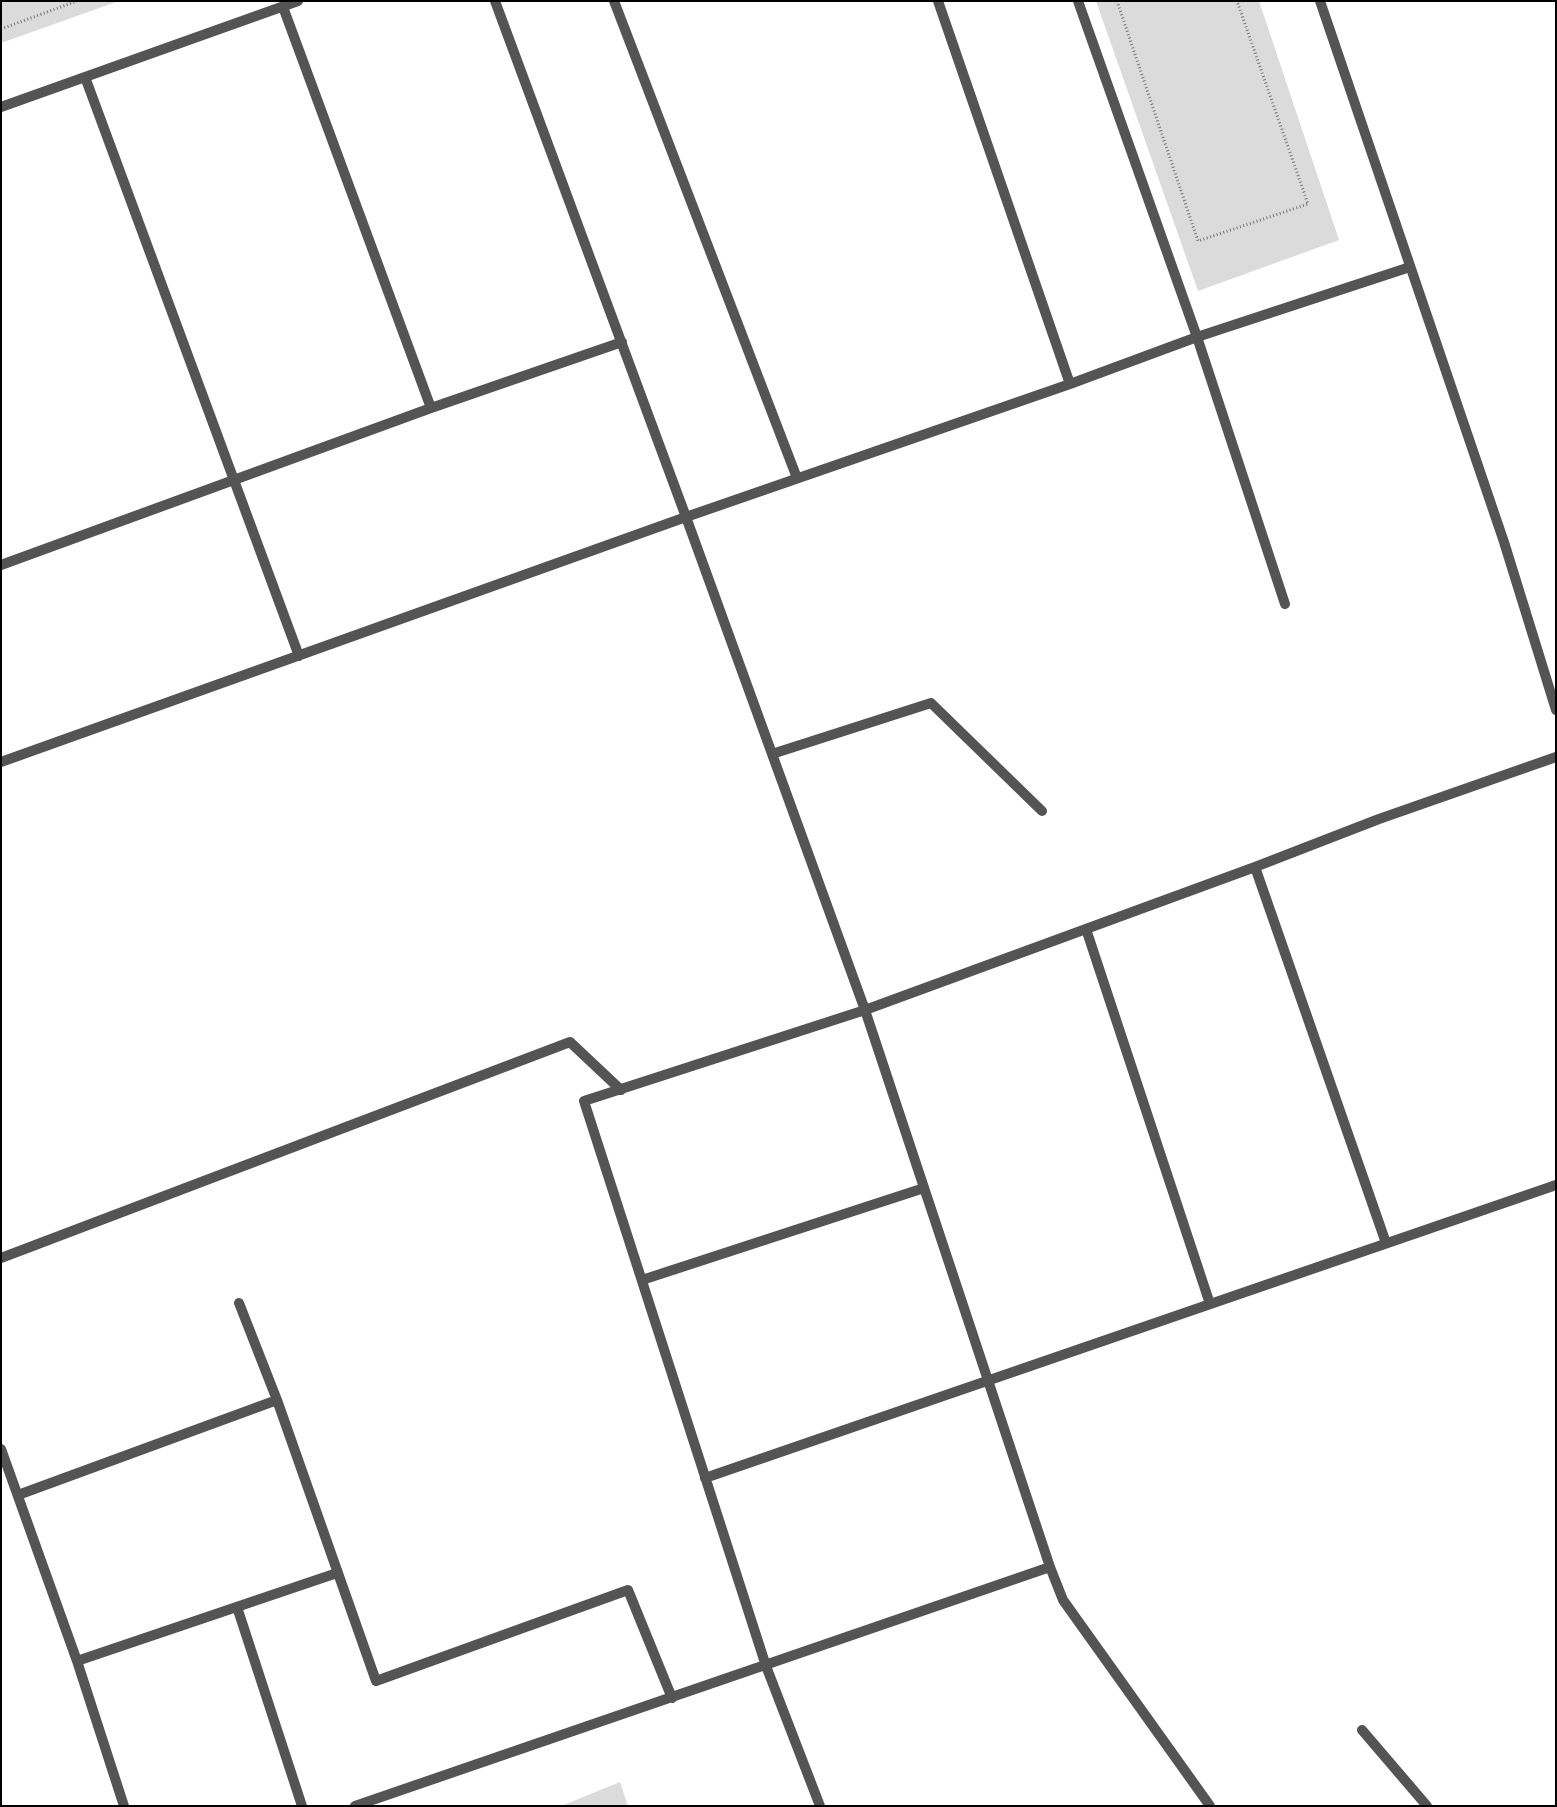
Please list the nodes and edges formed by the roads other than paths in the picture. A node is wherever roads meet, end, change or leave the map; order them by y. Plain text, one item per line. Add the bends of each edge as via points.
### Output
1 (298, 1) edge
2 (495, 1) edge
3 (614, 1) edge
4 (938, 1) edge
5 (1078, 1) edge
6 (1320, 1) edge
7 (283, 6) junction
8 (86, 77) junction
9 (1, 108) edge
10 (1410, 267) junction
11 (1197, 337) junction
12 (622, 342) junction
13 (1070, 384) junction
14 (431, 408) junction
15 (797, 478) junction
16 (234, 480) junction
17 (686, 517) junction
18 (1, 565) edge
19 (1286, 604) dead end
20 (299, 656) junction
21 (1556, 710) edge
22 (772, 754) junction
23 (1556, 757) edge
24 (1, 762) edge
25 (1042, 811) dead end
26 (1255, 867) junction
27 (1086, 929) junction
28 (865, 1010) junction
29 (621, 1090) junction
30 (1556, 1185) edge
31 (924, 1188) junction
32 (1386, 1243) junction
33 (1, 1258) edge
34 (642, 1280) junction
35 (239, 1303) dead end
36 (1210, 1304) junction
37 (988, 1379) junction
38 (277, 1400) junction
39 (1, 1450) edge
40 (705, 1478) junction
41 (18, 1495) junction
42 (1050, 1567) junction
43 (337, 1574) junction
44 (237, 1607) junction
45 (77, 1662) junction
46 (766, 1666) junction
47 (672, 1698) junction
48 (1362, 1730) dead end
49 (124, 1806) edge
50 (302, 1806) edge
51 (355, 1806) edge
52 (820, 1806) edge
53 (1210, 1806) edge
54 (1427, 1806) edge

1 - 7 street
2 - 12 street
3 - 15 street
4 - 13 street
5 - 11 street
6 - 10 street
7 - 8 street
7 - 14 street
8 - 9 street
8 - 16 street
10 - 11 street
10 - 21 street via 1504,542
11 - 13 street
11 - 19 street
12 - 14 street
12 - 17 street
13 - 15 street
14 - 16 street
15 - 17 street
16 - 18 street
16 - 20 street
17 - 20 street
17 - 22 street
20 - 24 street
22 - 25 street via 931,703
22 - 28 street
23 - 26 street via 1379,819
26 - 27 street
26 - 32 street
27 - 28 street
27 - 36 street
28 - 29 street
28 - 31 street
29 - 33 street via 570,1042
29 - 34 street via 584,1101
30 - 32 street
31 - 34 street
31 - 37 street
32 - 36 street
34 - 40 street
35 - 38 street
36 - 37 street
37 - 40 street
37 - 42 street
38 - 41 street
38 - 43 street
39 - 41 street
40 - 46 street
41 - 45 street
42 - 46 street
42 - 53 street via 1062,1600
43 - 44 street
43 - 47 street via 376,1681 628,1590
44 - 45 street
44 - 50 street
45 - 49 street
46 - 47 street
46 - 52 street
47 - 51 street
48 - 54 street

